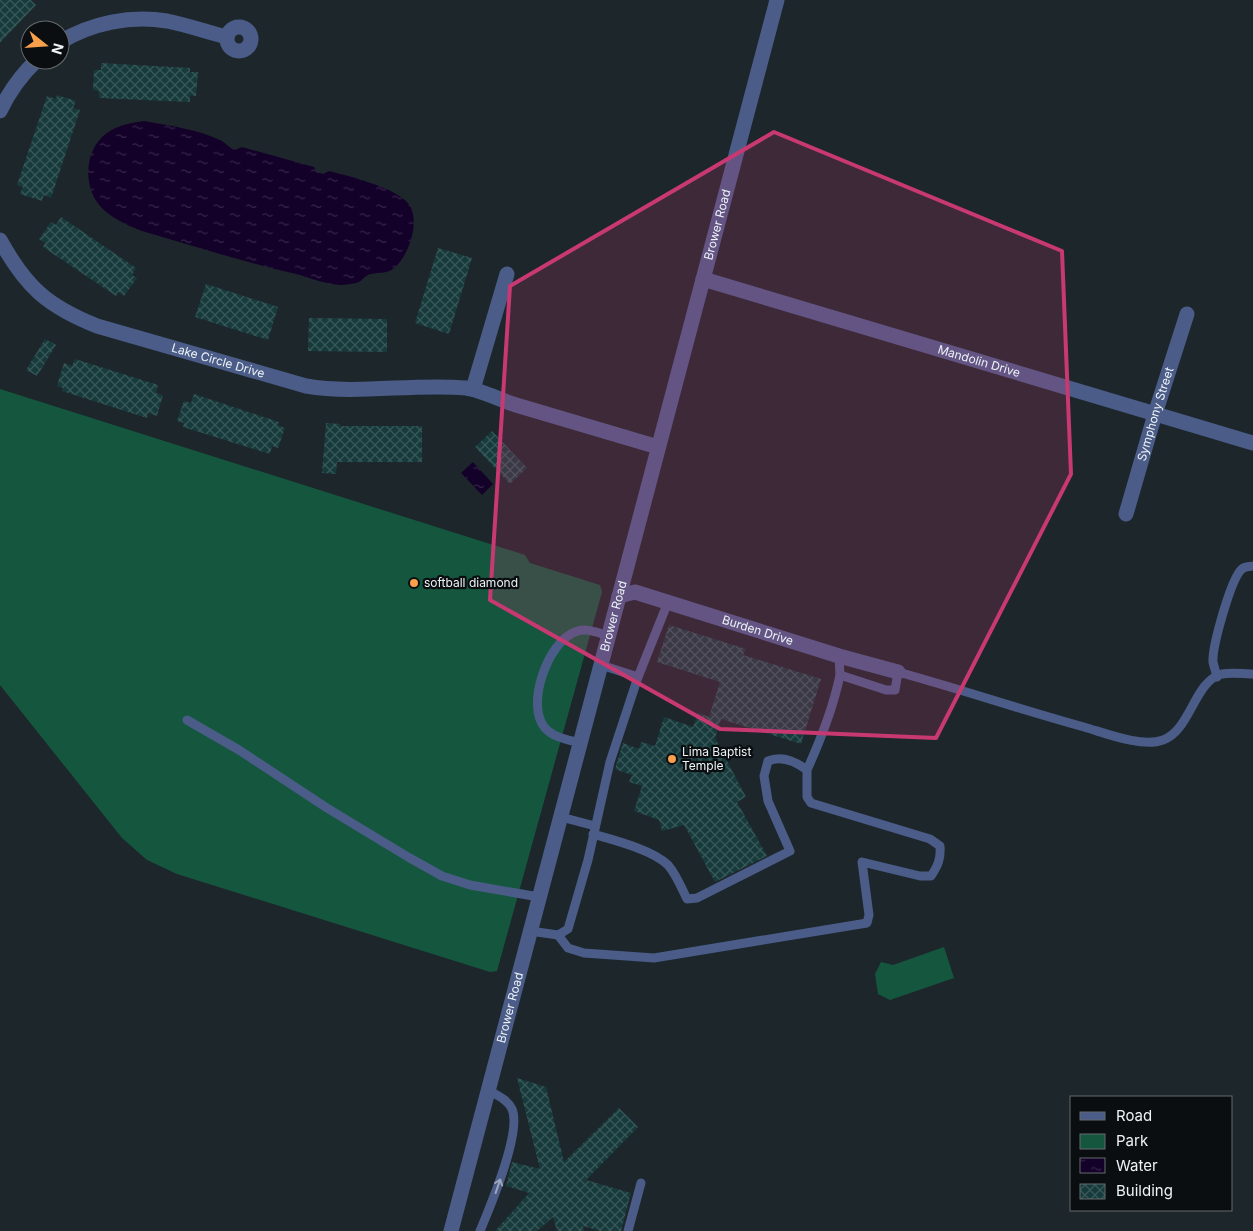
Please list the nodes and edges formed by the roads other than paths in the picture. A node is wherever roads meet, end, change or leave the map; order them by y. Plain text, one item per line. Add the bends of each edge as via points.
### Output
1 (777, 0) edge
2 (227, 37) dead end
3 (70, 38) edge
4 (28, 70) edge
5 (0, 111) edge
6 (0, 240) edge
7 (506, 274) dead end
8 (703, 279) junction
9 (1187, 314) dead end
10 (474, 390) junction
11 (1154, 414) junction
12 (1253, 443) edge
13 (658, 447) junction
14 (1126, 514) dead end
15 (1253, 566) edge
16 (619, 596) junction
17 (668, 602) junction
18 (609, 636) junction
19 (839, 656) junction
20 (601, 665) junction
21 (898, 672) junction
22 (1253, 674) edge
23 (840, 675) junction
24 (638, 677) junction
25 (1217, 677) junction
26 (187, 720) dead end
27 (580, 743) junction
28 (807, 770) junction
29 (561, 817) junction
30 (594, 830) junction
31 (539, 897) junction
32 (530, 931) junction
33 (558, 935) junction
34 (488, 1090) junction
35 (641, 1183) dead end
36 (451, 1231) edge
37 (480, 1231) edge
38 (628, 1231) edge

1 - 8 street, Brower Road
2 - 3 street via 143,19 96,26
4 - 5 street via 7,96
6 - 10 street, Lake Circle Drive via 10,259 40,296 69,315 97,326 326,390 398,387
7 - 10 street
8 - 11 street, Mandolin Drive
8 - 13 street, Brower Road
9 - 11 street, Symphony Street
10 - 13 street, Lake Circle Drive
11 - 12 street, Mandolin Drive
11 - 14 street, Symphony Street
13 - 16 street, Brower Road
15 - 25 lane via 1237,574 1228,598 1215,643 1213,661
16 - 17 street, Burden Drive via 635,592
16 - 18 street, Brower Road
17 - 19 street, Burden Drive
17 - 24 lane
18 - 20 street, Brower Road
18 - 27 lane via 581,630 568,635 552,653 540,682 539,712 543,726 556,736
19 - 21 street, Burden Drive
19 - 23 lane
20 - 24 lane
20 - 27 street, Brower Road
21 - 23 lane via 895,690
21 - 25 lane via 1143,742 1162,740 1175,733 1200,693
22 - 25 lane via 1222,674
23 - 28 lane via 825,732
24 - 30 lane via 610,762
26 - 31 lane via 442,876 470,885
27 - 29 street, Brower Road
28 - 30 lane via 795,761 776,758 768,761 764,776 768,801 790,851 698,898 688,899 668,866 655,856
28 - 33 lane via 810,803 930,839 940,846 941,857 931,876 862,862 870,915 867,923 654,958 584,953 568,948
29 - 30 lane
29 - 31 street, Brower Road
30 - 33 lane via 568,930
31 - 32 street, Brower Road
32 - 33 lane
32 - 34 street, Brower Road
34 - 36 street, Brower Road
37 -> 34 lane via 498,1188 514,1120 507,1102
35 - 38 lane

